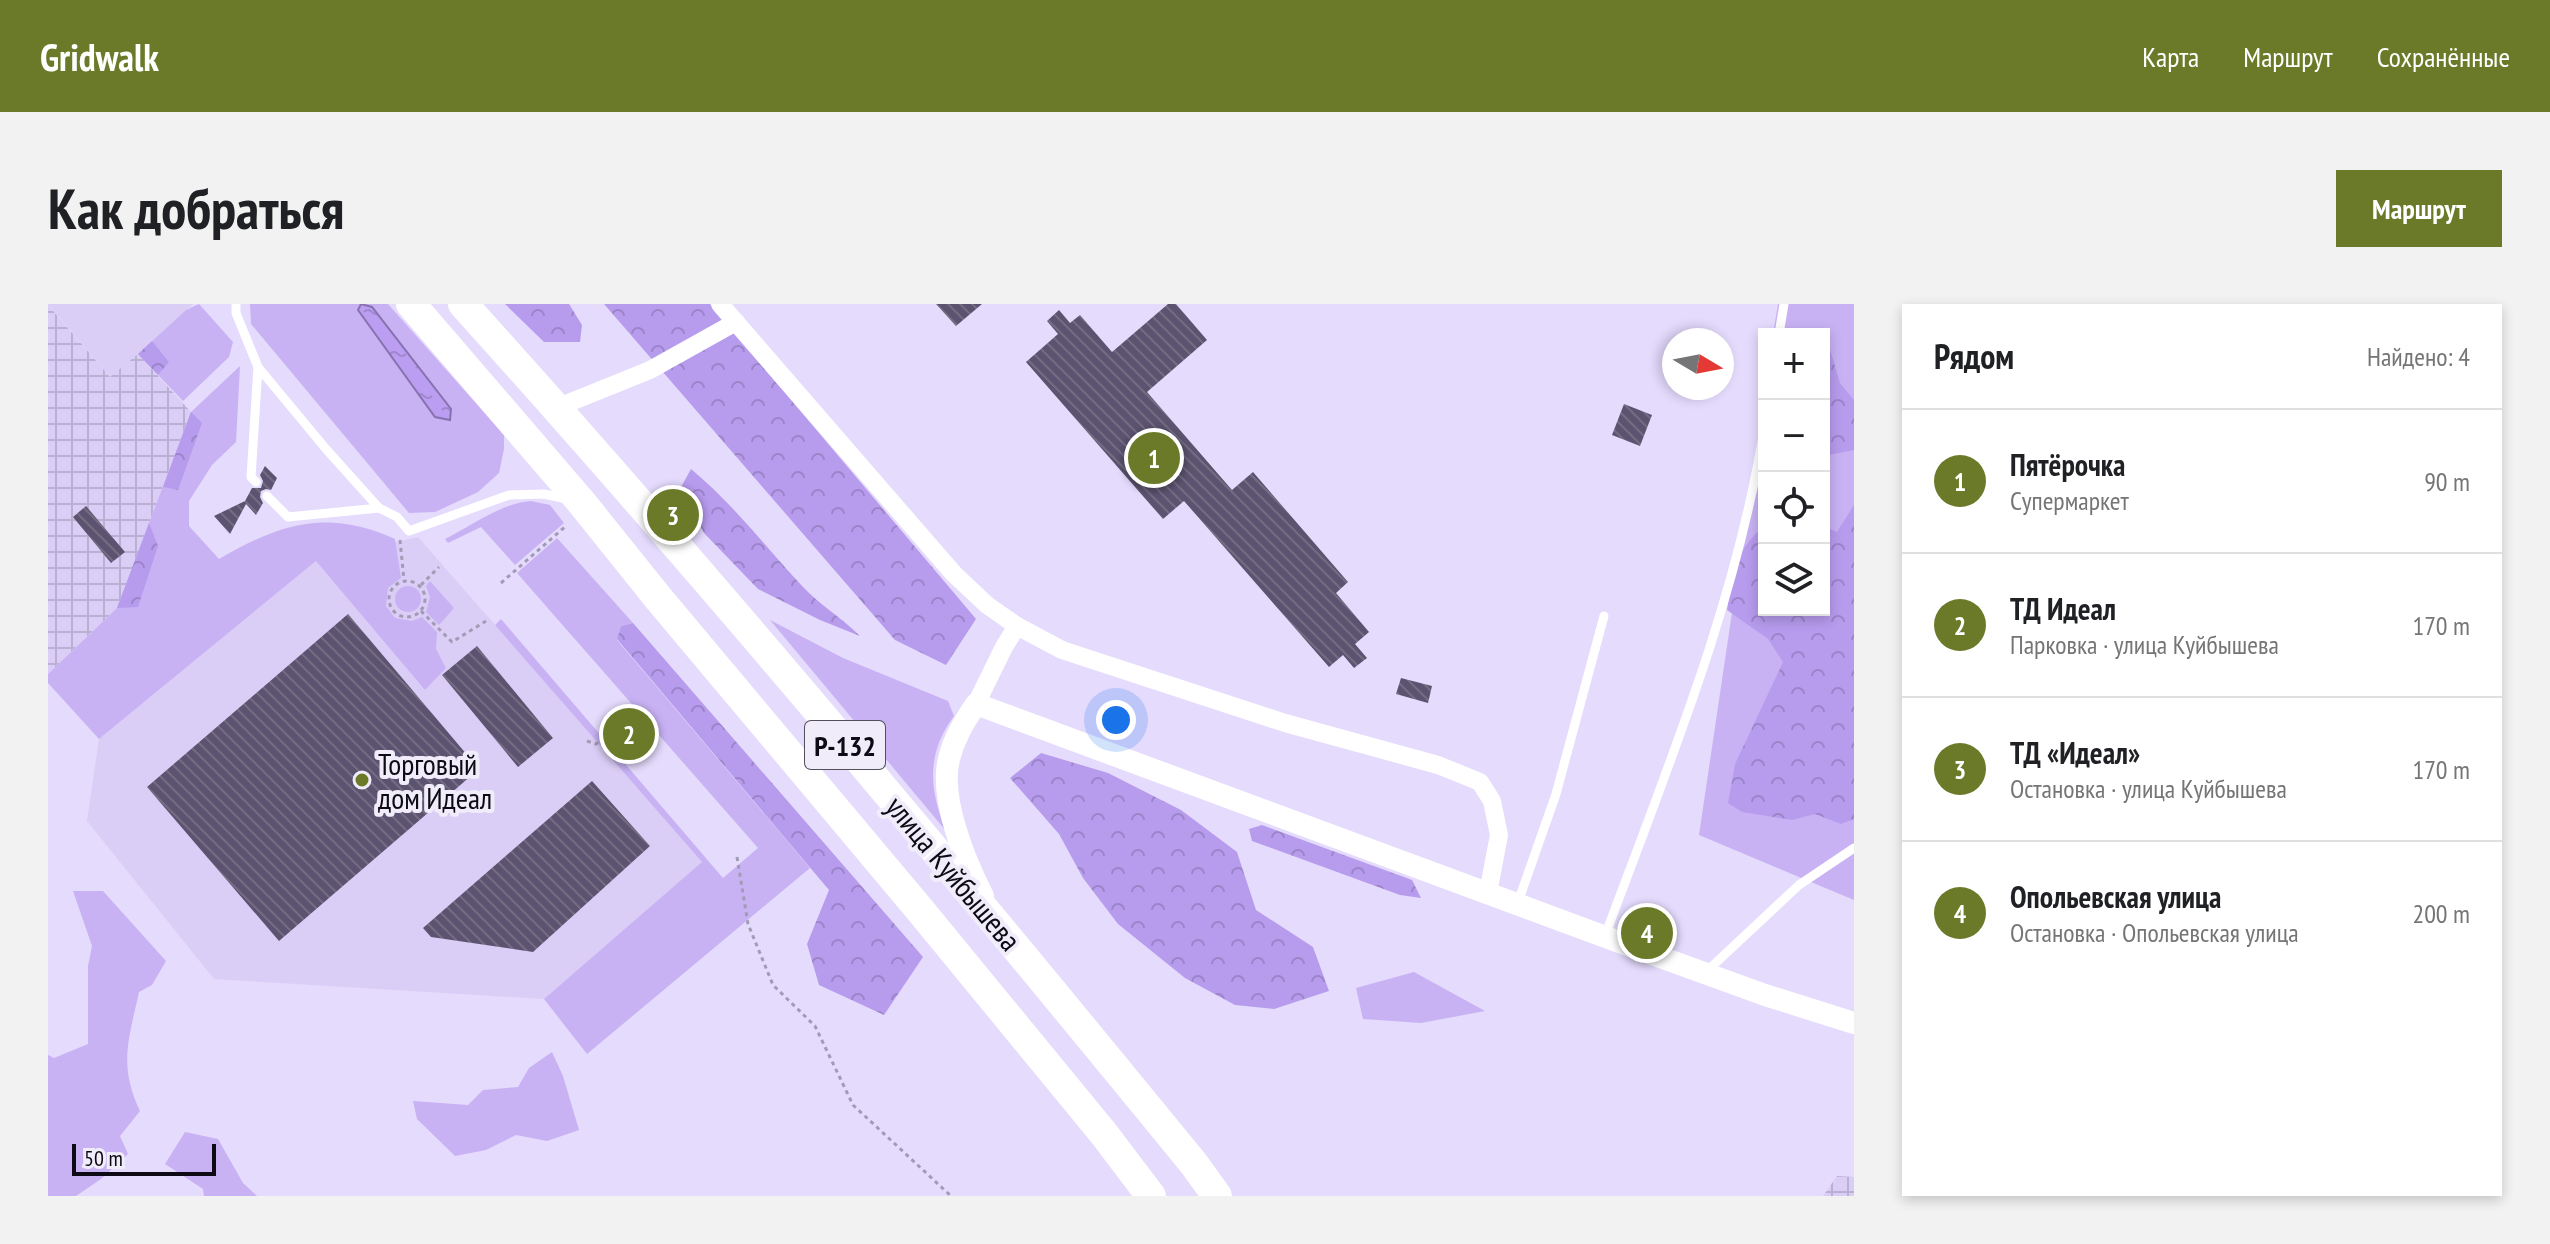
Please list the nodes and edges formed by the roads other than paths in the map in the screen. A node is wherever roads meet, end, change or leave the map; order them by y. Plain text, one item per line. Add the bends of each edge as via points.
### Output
1 (236, 304) edge
2 (411, 304) edge
3 (463, 304) edge
4 (720, 304) edge
5 (1784, 304) edge
6 (736, 322) junction
7 (1780, 328) edge
8 (258, 367) junction
9 (556, 408) junction
10 (1758, 467) edge
11 (256, 482) dead end
12 (267, 496) dead end
13 (379, 508) junction
14 (575, 514) junction
15 (1604, 616) dead end
16 (1017, 626) junction
17 (976, 704) junction
18 (1854, 848) edge
19 (1488, 893) junction
20 (1517, 905) junction
21 (996, 922) junction
22 (1604, 937) junction
23 (1705, 974) junction
24 (1854, 1023) edge
25 (1151, 1196) edge
26 (1217, 1196) edge

1 - 8 lane
2 - 14 highway, улица Куйбышева / Р-132
3 - 9 highway, улица Куйбышева / Р-132
4 - 6 street
5 - 7 lane
6 - 9 street via 650,370
6 - 16 street via 954,574
8 - 11 lane via 251,477
8 - 13 lane
9 - 21 highway, улица Куйбышева / Р-132
10 - 22 lane via 1687,715
12 - 13 lane via 288,517
13 - 14 lane via 409,531 509,495 544,494
14 - 25 highway, улица Куйбышева / Р-132 via 659,599
15 - 20 lane via 1556,794
16 - 17 street
16 - 19 street via 1062,650 1480,782 1492,801 1499,835
17 - 19 street
17 - 21 street via 959,728 948,761 947,792 972,875
18 - 23 lane via 1799,885
19 - 20 street
20 - 22 street
21 - 26 highway, улица Куйбышева / Р-132
22 - 23 street
23 - 24 street

